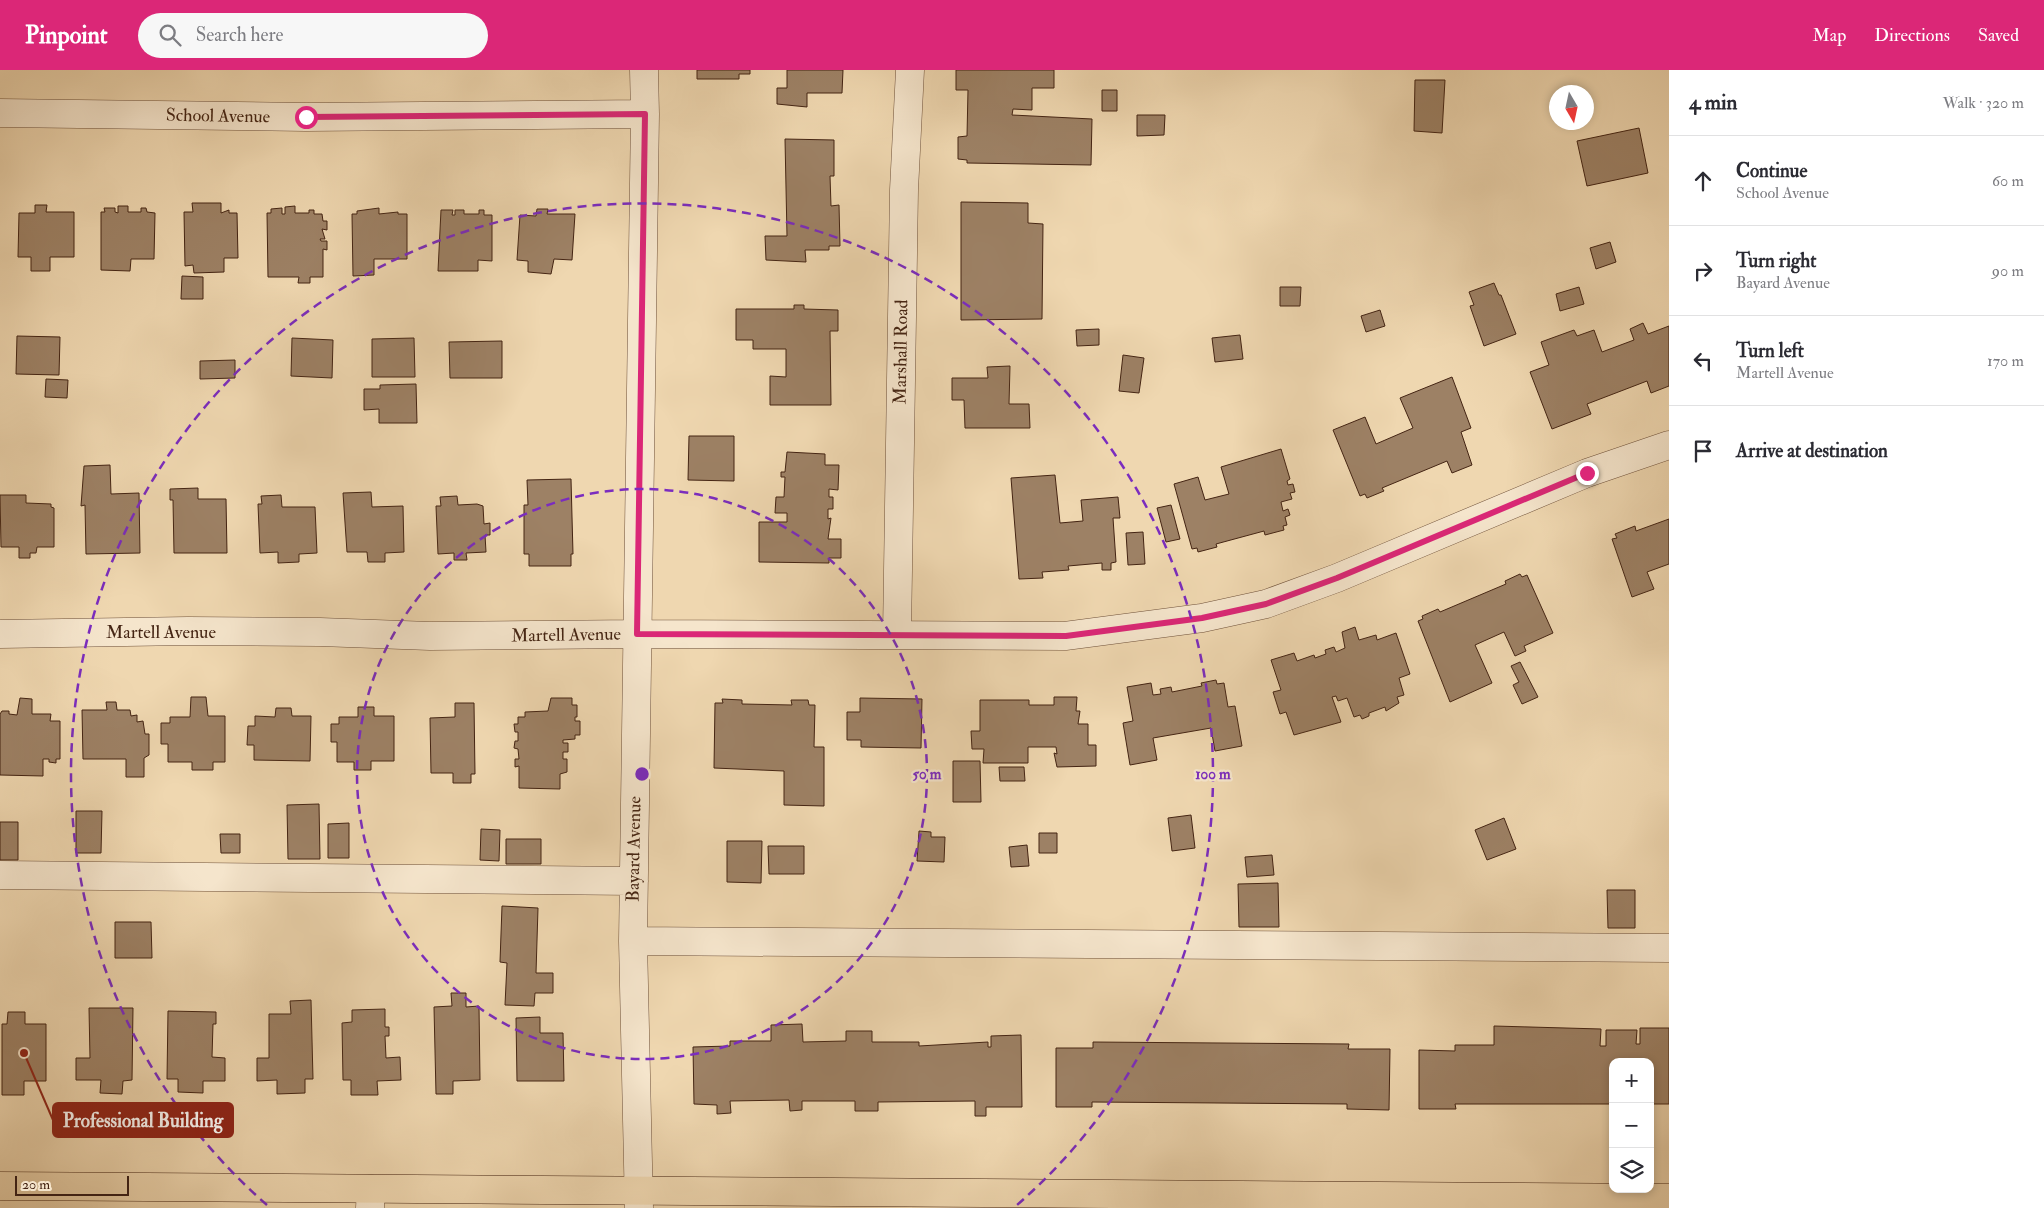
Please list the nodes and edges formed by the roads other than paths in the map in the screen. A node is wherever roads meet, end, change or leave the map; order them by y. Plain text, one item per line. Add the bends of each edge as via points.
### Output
1 (644, 70) edge
2 (910, 70) edge
3 (0, 112) edge
4 (645, 114) junction
5 (1669, 445) edge
6 (0, 634) edge
7 (637, 634) junction
8 (897, 634) junction
9 (0, 875) edge
10 (634, 881) junction
11 (633, 941) junction
12 (1669, 948) edge
13 (0, 1186) edge
14 (371, 1198) edge
15 (1669, 1198) edge
16 (639, 1199) edge
17 (1112, 1201) edge
18 (1536, 1203) edge

1 - 4 street, Bayard Avenue
2 - 8 street, Marshall Road via 904,190
3 - 4 street, School Avenue via 306,117
4 - 7 street, Bayard Avenue
5 - 8 street, Martell Avenue via 1587,473 1337,578 1266,604 1202,618 1066,636
6 - 7 street, Martell Avenue
7 - 8 street, Martell Avenue
7 - 10 street, Bayard Avenue
9 - 10 street
10 - 11 street, Bayard Avenue
11 - 12 street
11 - 16 street, Bayard Avenue
13 - 14 main road
14 - 16 main road
15 - 18 main road
16 - 17 main road
17 - 18 main road

